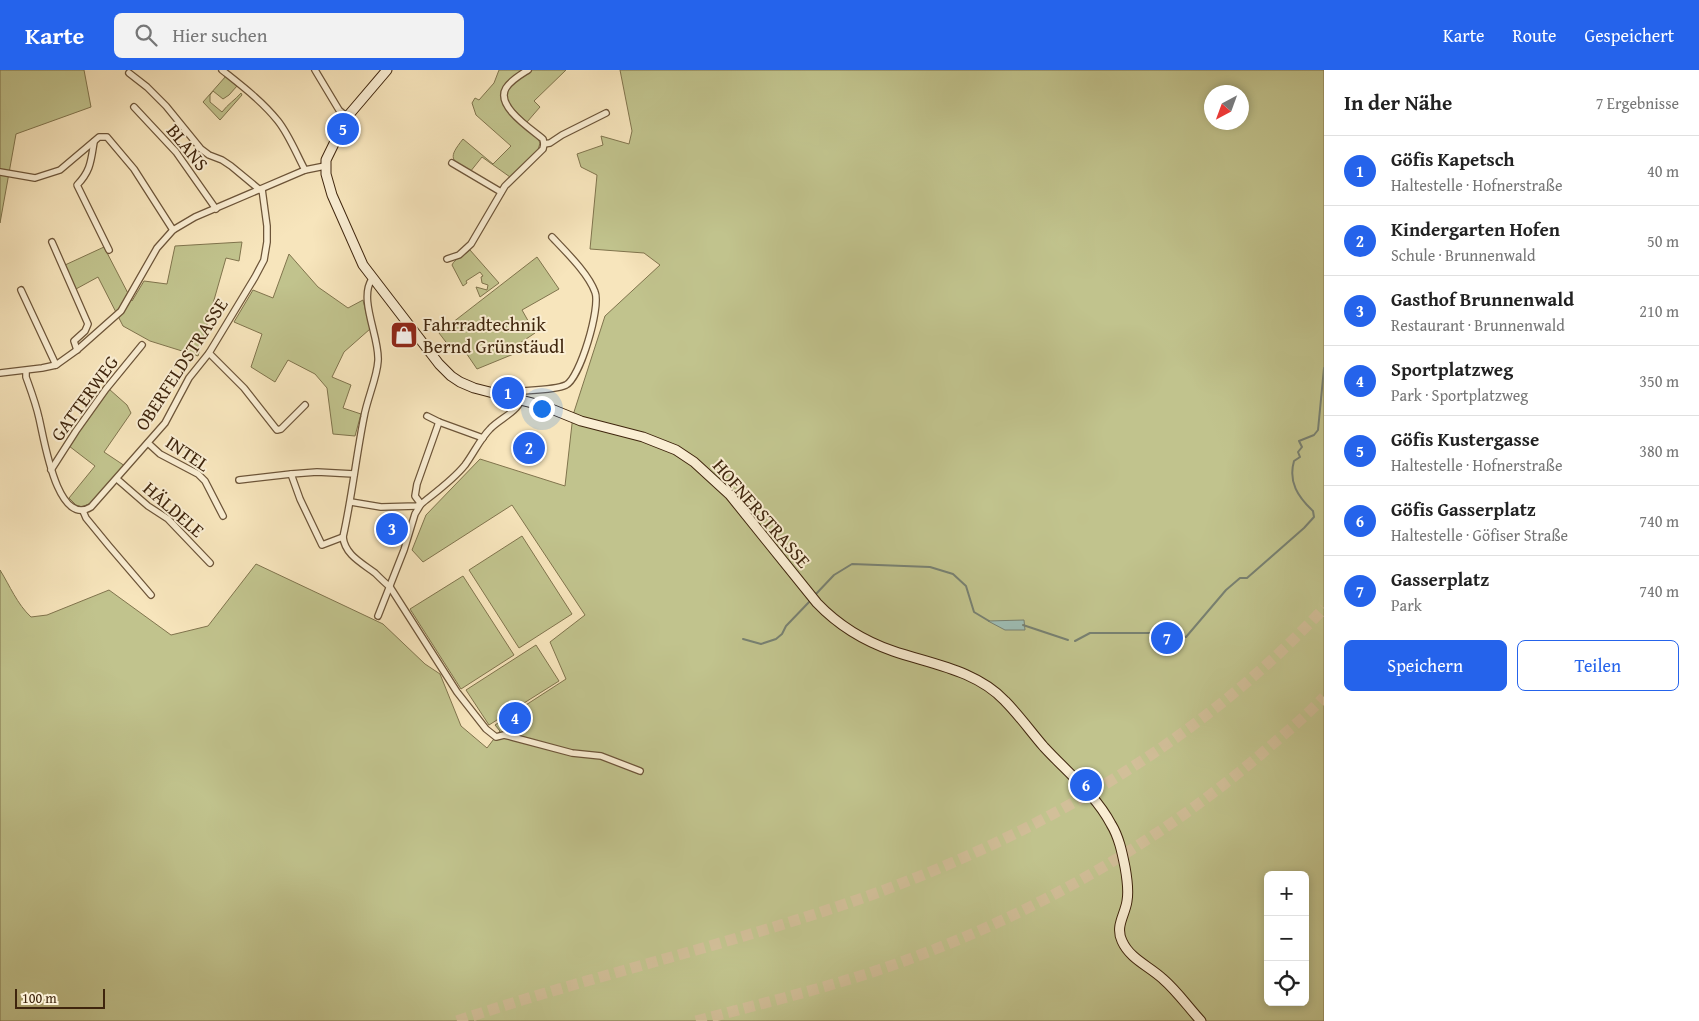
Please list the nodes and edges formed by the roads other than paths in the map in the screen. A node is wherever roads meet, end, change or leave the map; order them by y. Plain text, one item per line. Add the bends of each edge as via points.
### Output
1 (222, 70) edge
2 (315, 70) edge
3 (387, 70) edge
4 (528, 70) edge
5 (129, 73) dead end
6 (134, 106) dead end
7 (606, 113) dead end
8 (347, 116) junction
9 (94, 142) junction
10 (544, 144) junction
11 (452, 163) dead end
12 (325, 166) junction
13 (304, 170) junction
14 (0, 172) edge
15 (261, 190) junction
16 (502, 192) junction
17 (216, 209) junction
18 (173, 230) junction
19 (552, 237) dead end
20 (52, 242) dead end
21 (108, 250) dead end
22 (447, 259) dead end
23 (372, 279) junction
24 (21, 290) dead end
25 (142, 346) dead end
26 (77, 350) junction
27 (209, 353) junction
28 (56, 365) junction
29 (26, 370) junction
30 (0, 372) edge
31 (518, 399) junction
32 (306, 406) dead end
33 (427, 416) dead end
34 (439, 422) junction
35 (483, 438) junction
36 (148, 443) junction
37 (52, 470) junction
38 (291, 474) junction
39 (354, 474) junction
40 (117, 479) junction
41 (238, 480) dead end
42 (351, 502) junction
43 (421, 504) junction
44 (83, 510) junction
45 (223, 516) dead end
46 (343, 537) junction
47 (210, 563) dead end
48 (390, 587) junction
49 (151, 595) dead end
50 (378, 616) dead end
51 (640, 771) dead end
52 (1201, 1021) edge

1 - 13 street via 249,91 278,121
2 - 8 street via 339,110
3 - 8 main road
4 - 10 street via 510,83 503,99
5 - 15 street via 166,106 201,149 231,166
6 - 17 street, BLANS via 176,152
7 - 10 street
8 - 12 main road via 327,155
9 - 14 street via 60,170 35,178
9 - 18 street via 99,137 107,137 118,149 134,168
9 - 21 street via 89,170 77,185
10 - 16 street via 543,149
11 - 16 street
12 - 13 street
12 - 23 main road, HOFNERSTRASSE via 332,195 359,258
13 - 15 street
15 - 17 street
15 - 27 street, OBERFELDSTRASSE via 267,226 264,260
16 - 22 street via 471,244 459,255
17 - 18 street
18 - 26 street via 157,248 120,312
19 - 31 street via 578,265 594,289 596,307 581,362 570,382 561,387 520,391
20 - 26 street via 87,319 87,328 74,341
23 - 31 main road, HOFNERSTRASSE via 451,376 474,388
23 - 39 street via 368,288 369,307 378,360
24 - 28 street
25 - 37 street, GATTERWEG via 76,430
26 - 28 street
27 - 32 street via 244,388 278,430
27 - 36 street, OBERFELDSTRASSE via 189,378 165,423
28 - 29 street
29 - 30 street
29 - 37 street
31 - 35 street via 518,407 494,424
31 - 52 main road, HOFNERSTRASSE via 573,413 592,424 657,441 676,450 730,495 830,616 870,642 962,672 991,687 1111,823 1120,846 1128,888 1119,926 1122,942 1131,954 1172,988
33 - 34 street
34 - 35 street
34 - 43 street via 417,484 416,496
35 - 43 street via 463,467
36 - 40 street, OBERFELDSTRASSE
36 - 45 street, INTEL via 165,457 198,474
37 - 44 street via 69,504 78,511
38 - 39 street
38 - 41 street
38 - 46 street via 322,546
39 - 42 street
40 - 44 street, OBERFELDSTRASSE via 92,507
40 - 47 street, HÄLDELE via 168,519
42 - 43 street via 381,507
42 - 46 street
43 - 48 street
44 - 49 street via 86,518
46 - 48 street via 354,558
48 - 50 street
48 - 51 street via 458,692 496,737 512,736 572,753 601,756

